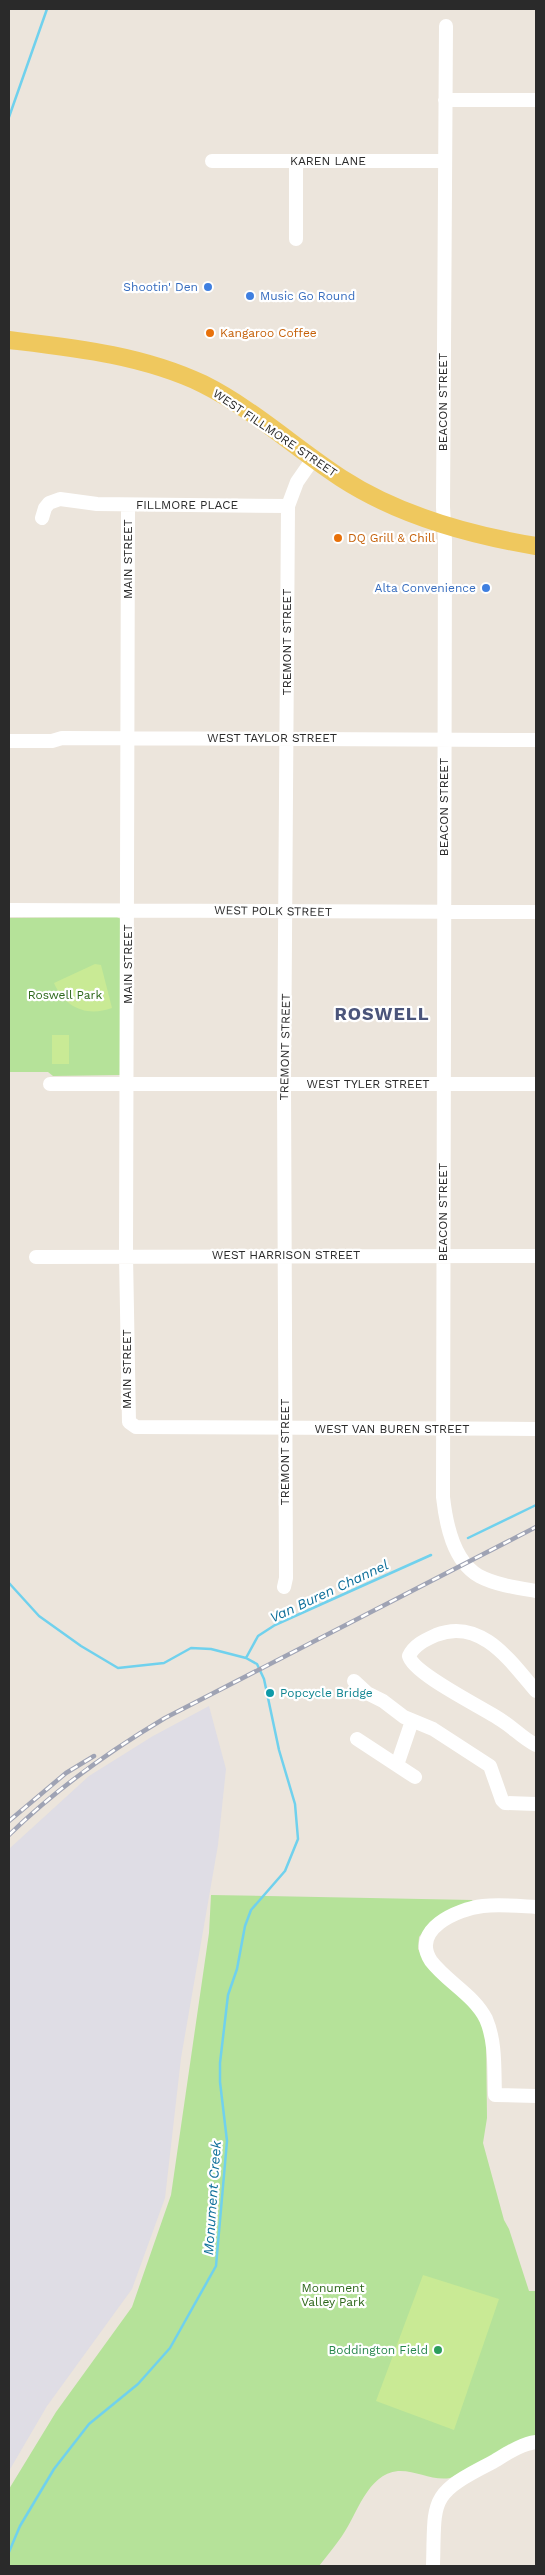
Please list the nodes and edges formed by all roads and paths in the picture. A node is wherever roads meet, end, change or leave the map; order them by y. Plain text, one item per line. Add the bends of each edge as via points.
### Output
1 (446, 26) dead end
2 (445, 100) junction
3 (536, 100) edge
4 (212, 161) dead end
5 (296, 161) junction
6 (444, 161) junction
7 (296, 239) dead end
8 (9, 340) edge
9 (313, 459) junction
10 (128, 505) junction
11 (288, 506) junction
12 (42, 518) dead end
13 (444, 524) junction
14 (536, 546) edge
15 (128, 738) junction
16 (287, 739) junction
17 (444, 739) junction
18 (536, 740) edge
19 (9, 741) edge
20 (9, 910) edge
21 (128, 910) junction
22 (286, 912) junction
23 (444, 912) junction
24 (536, 912) edge
25 (127, 1083) junction
26 (284, 1083) junction
27 (50, 1084) dead end
28 (444, 1084) junction
29 (536, 1084) edge
30 (126, 1255) junction
31 (284, 1255) junction
32 (443, 1255) junction
33 (36, 1256) dead end
34 (536, 1256) edge
35 (129, 1422) joint
36 (285, 1428) junction
37 (443, 1429) junction
38 (536, 1429) edge
39 (284, 1587) dead end
40 (536, 1591) edge
41 (354, 1681) dead end
42 (536, 1691) edge
43 (412, 1721) junction
44 (357, 1739) dead end
45 (536, 1744) edge
46 (397, 1765) junction
47 (415, 1777) dead end
48 (536, 1804) edge
49 (536, 1907) edge
50 (536, 2096) edge
51 (536, 2442) edge
52 (433, 2566) edge

1 - 2 street, BEACON STREET
2 - 3 street
2 - 6 street, BEACON STREET
4 - 5 street, KAREN LANE
5 - 6 street, KAREN LANE
5 - 7 street
6 - 13 street, BEACON STREET
8 - 9 main road, WEST FILLMORE STREET via 137,360 196,381 225,396
9 - 11 street via 297,482
9 - 13 main road, WEST FILLMORE STREET via 372,496
10 - 11 street, FILLMORE PLACE
10 - 12 street, FILLMORE PLACE via 60,499 44,508
10 - 15 street, MAIN STREET
11 - 16 street, TREMONT STREET
13 - 14 main road, WEST FILLMORE STREET
13 - 17 street, BEACON STREET
15 - 16 street, WEST TAYLOR STREET
15 - 19 street, WEST TAYLOR STREET
15 - 21 street, MAIN STREET
16 - 17 street, WEST TAYLOR STREET via 314,732
16 - 22 street, TREMONT STREET
17 - 18 street, WEST TAYLOR STREET
17 - 23 street, BEACON STREET
20 - 21 street, WEST POLK STREET
21 - 22 street, WEST POLK STREET
21 - 25 street, MAIN STREET
22 - 23 street, WEST POLK STREET
22 - 26 street, TREMONT STREET
23 - 24 street, WEST POLK STREET
23 - 28 street, BEACON STREET
25 - 26 street, WEST TYLER STREET
25 - 27 street, WEST TYLER STREET
25 - 30 street, MAIN STREET
26 - 28 street, WEST TYLER STREET
26 - 31 street, TREMONT STREET
28 - 29 street, WEST TYLER STREET
28 - 32 street, BEACON STREET
30 - 31 street, WEST HARRISON STREET
30 - 33 street, WEST HARRISON STREET
30 - 35 street, MAIN STREET
31 - 32 street, WEST HARRISON STREET
31 - 36 street, TREMONT STREET
32 - 34 street, WEST HARRISON STREET
32 - 37 street, BEACON STREET
35 - 36 street, WEST VAN BUREN STREET via 136,1427
36 - 37 street, WEST VAN BUREN STREET
36 - 39 street, TREMONT STREET
37 - 38 street, WEST VAN BUREN STREET
37 - 40 street, BEACON STREET via 443,1497 447,1523 460,1556 480,1577
41 - 43 street
42 - 45 street via 498,1648 470,1632 442,1633 418,1645 409,1656 415,1666
43 - 46 street
43 - 48 street via 433,1729 490,1766 506,1803
44 - 46 street
46 - 47 street
49 - 50 street via 481,1906 458,1913 427,1934 425,1945 432,1962 475,2004 486,2020 492,2040 495,2095
51 - 52 street via 524,2445 445,2490 435,2517

